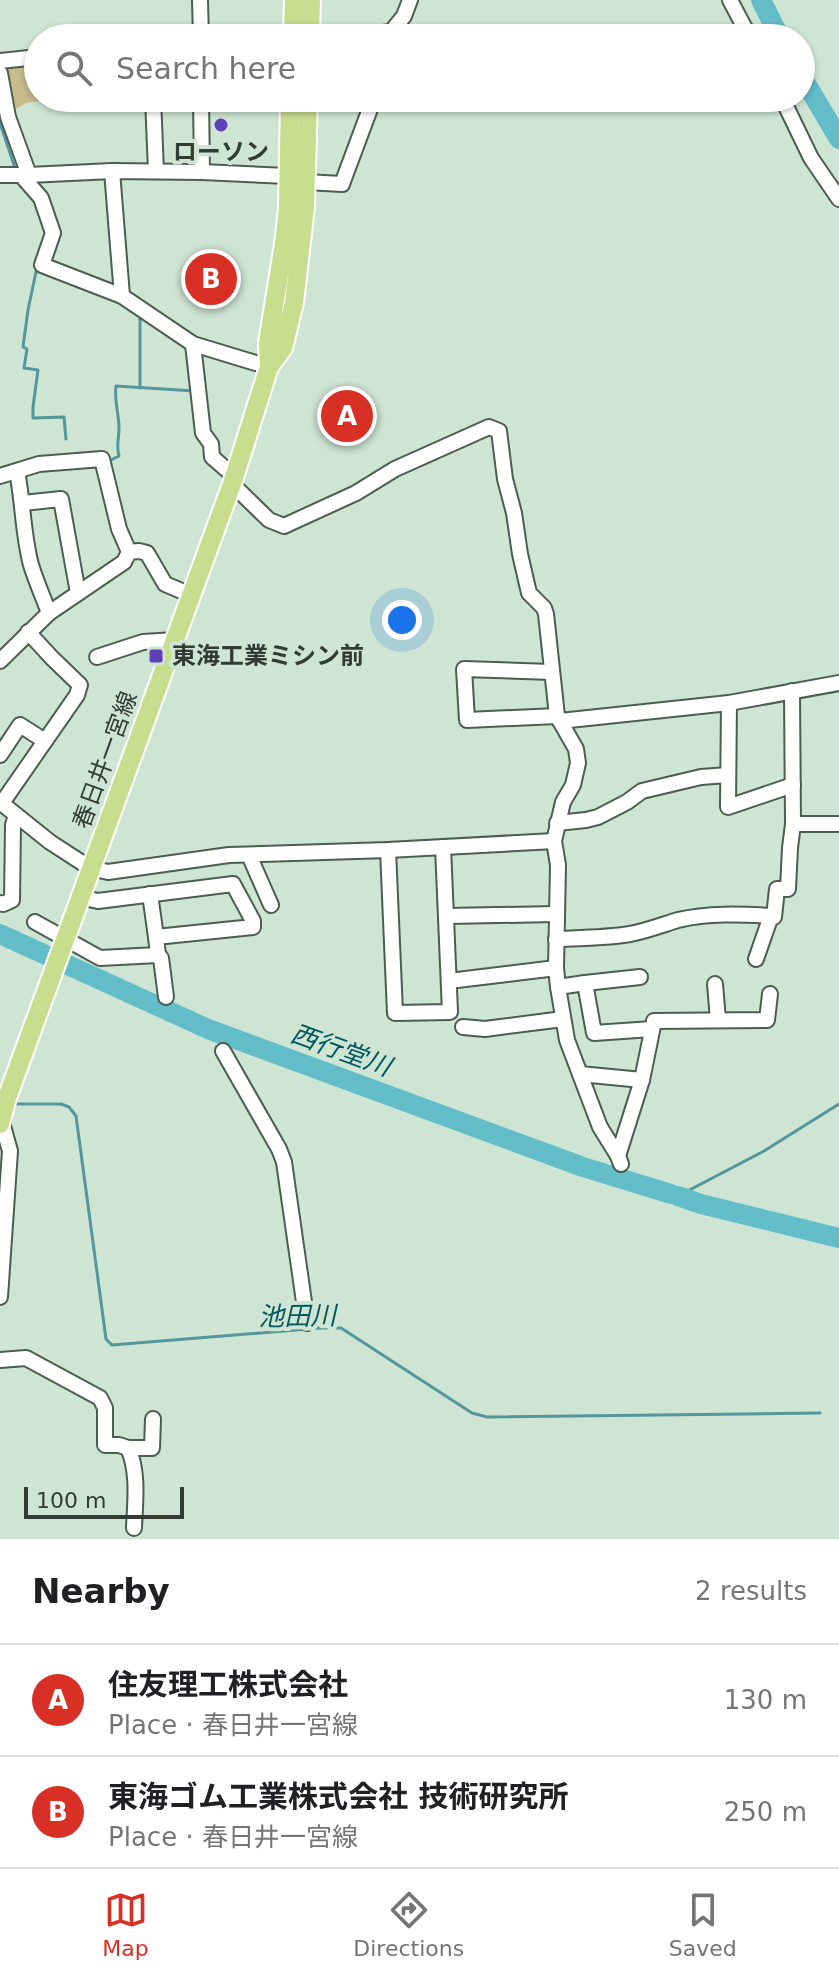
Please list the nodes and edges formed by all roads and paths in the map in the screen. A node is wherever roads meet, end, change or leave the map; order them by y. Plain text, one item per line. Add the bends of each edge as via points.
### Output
1 (200, 0) edge
2 (294, 0) edge
3 (311, 0) edge
4 (410, 0) edge
5 (730, 0) edge
6 (201, 24) edge
7 (293, 24) edge
8 (310, 24) edge
9 (399, 24) edge
10 (743, 24) edge
11 (24, 58) edge
12 (0, 61) edge
13 (0, 73) edge
14 (154, 112) edge
15 (201, 112) edge
16 (289, 112) edge
17 (308, 112) edge
18 (369, 112) edge
19 (789, 112) edge
20 (112, 171) junction
21 (156, 171) junction
22 (202, 172) junction
23 (0, 175) edge
24 (25, 175) junction
25 (287, 176) junction
26 (306, 182) junction
27 (839, 199) edge
28 (122, 296) junction
29 (193, 344) junction
30 (269, 367) junction
31 (17, 471) junction
32 (0, 476) edge
33 (234, 480) junction
34 (23, 503) junction
35 (129, 552) junction
36 (78, 593) junction
37 (191, 595) junction
38 (49, 613) junction
39 (28, 632) junction
40 (175, 640) junction
41 (97, 657) dead end
42 (0, 661) edge
43 (552, 672) junction
44 (839, 683) edge
45 (792, 691) junction
46 (729, 703) junction
47 (559, 718) junction
48 (45, 741) junction
49 (0, 755) edge
50 (728, 775) junction
51 (793, 785) junction
52 (1, 802) edge
53 (16, 815) junction
54 (557, 823) junction
55 (793, 824) junction
56 (839, 824) edge
57 (554, 841) junction
58 (443, 847) junction
59 (388, 850) junction
60 (229, 855) junction
61 (249, 855) junction
62 (90, 868) junction
63 (232, 884) junction
64 (150, 894) junction
65 (80, 897) junction
66 (0, 903) edge
67 (271, 905) dead end
68 (556, 914) junction
69 (447, 916) junction
70 (771, 916) junction
71 (35, 922) dead end
72 (156, 937) junction
73 (556, 939) junction
74 (64, 941) junction
75 (158, 955) junction
76 (756, 959) dead end
77 (556, 968) junction
78 (640, 977) dead end
79 (449, 981) junction
80 (585, 983) junction
81 (715, 984) dead end
82 (558, 987) junction
83 (770, 994) dead end
84 (166, 997) dead end
85 (563, 1019) junction
86 (718, 1020) junction
87 (463, 1027) dead end
88 (652, 1029) junction
89 (223, 1051) dead end
90 (580, 1074) junction
91 (642, 1080) junction
92 (3, 1114) edge
93 (0, 1297) edge
94 (307, 1323) dead end
95 (0, 1360) edge
96 (153, 1419) dead end
97 (128, 1448) junction
98 (134, 1528) dead end

1 - 6 street
2 - 7 main road
3 - 8 main road
4 - 9 street
5 - 10 street
11 - 12 street
13 - 24 street
14 - 21 street
15 - 22 street
16 - 25 main road, 春日井一宮線
17 - 26 main road, 春日井一宮線
18 - 26 street via 342,184
19 - 27 street
20 - 21 street
20 - 24 street
20 - 28 street
21 - 22 street
22 - 25 street
23 - 24 street
24 - 28 street via 41,198 53,233 42,265
25 - 26 street
25 - 30 main road, 春日井一宮線
26 - 30 main road, 春日井一宮線 via 294,303 283,348
28 - 29 street
29 - 30 street
29 - 33 street via 203,433 212,457
30 - 33 main road, 春日井一宮線
31 - 32 street
31 - 34 street
31 - 35 street via 102,459
33 - 37 main road, 春日井一宮線
33 - 43 street via 269,520 284,526 489,427 499,431 529,593 546,614
34 - 36 street via 61,499
34 - 38 street via 31,566
35 - 36 street via 124,562
35 - 37 street via 147,553 165,584
36 - 38 street
37 - 40 main road, 春日井一宮線
38 - 39 street
39 - 42 street
39 - 48 street via 80,685
40 - 41 street via 143,642
40 - 62 main road, 春日井一宮線
43 - 47 street
43 - 47 street via 464,669 467,720
44 - 45 street
45 - 46 street
45 - 51 street
46 - 47 street
46 - 50 street
47 - 54 street via 578,763
48 - 49 street via 20,725
48 - 52 street
50 - 51 street via 728,807
50 - 54 street via 642,791 598,817
51 - 55 street
52 - 53 street
53 - 62 street
53 - 66 street via 12,900
54 - 57 street
55 - 56 street
55 - 70 street via 788,889 777,889
57 - 58 street
57 - 68 street
58 - 59 street
58 - 69 street
59 - 61 street
59 - 79 street via 395,1013 450,1012
60 - 61 street
60 - 62 street via 108,872
60 - 63 street
61 - 67 street
62 - 65 main road, 春日井一宮線
63 - 64 street
63 - 72 street via 253,927
64 - 65 street via 98,901
64 - 72 street
65 - 74 main road, 春日井一宮線
68 - 69 street
68 - 73 street
69 - 79 street
70 - 73 street via 712,915 632,934
70 - 76 street
71 - 74 street
72 - 75 street
73 - 77 street
74 - 75 street via 100,958
74 - 92 main road, 春日井一宮線
75 - 84 street
77 - 79 street
77 - 82 street
78 - 80 street
80 - 82 street
80 - 88 street via 594,1033
81 - 86 street
82 - 85 street
83 - 86 street via 767,1020
85 - 87 street
85 - 90 street
86 - 88 street via 654,1021
88 - 91 street
89 - 94 street via 284,1162
90 - 91 street
90 - 91 street via 600,1127 620,1160
92 - 93 street via 10,1151
95 - 97 street via 26,1358 100,1398 105,1445
96 - 97 street via 152,1448
97 - 98 street via 133,1459

